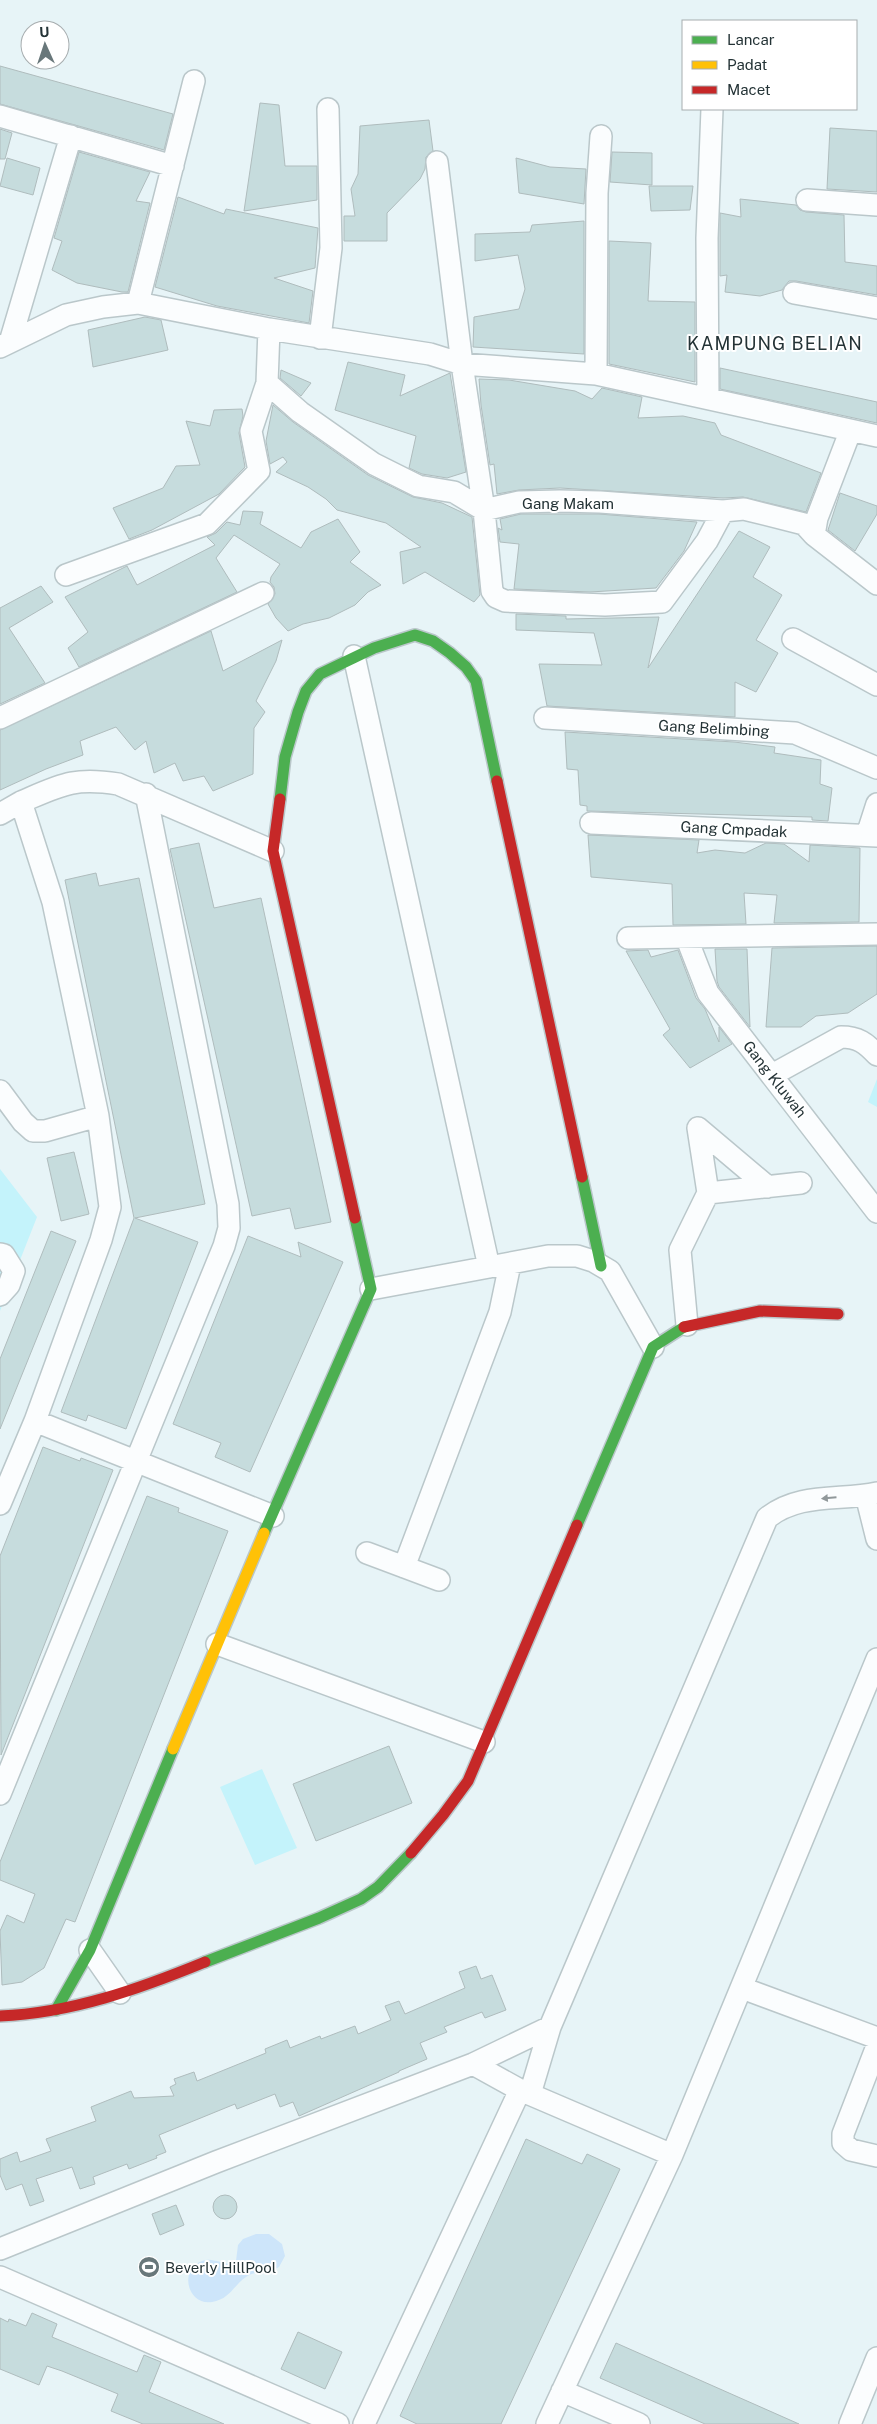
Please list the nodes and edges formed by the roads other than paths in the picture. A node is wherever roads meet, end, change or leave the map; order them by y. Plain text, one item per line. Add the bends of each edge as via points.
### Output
1 (194, 80) dead end
2 (328, 109) dead end
3 (712, 110) edge
4 (0, 116) edge
5 (71, 136) junction
6 (601, 136) dead end
7 (437, 162) dead end
8 (174, 166) junction
9 (807, 200) dead end
10 (877, 206) edge
11 (794, 293) dead end
12 (138, 303) junction
13 (877, 308) edge
14 (269, 329) junction
15 (320, 338) junction
16 (5, 345) edge
17 (462, 364) junction
18 (596, 374) junction
19 (267, 383) junction
20 (708, 398) junction
21 (850, 432) junction
22 (877, 436) edge
23 (484, 510) junction
24 (723, 511) junction
25 (814, 535) junction
26 (66, 575) dead end
27 (877, 584) edge
28 (262, 593) dead end
29 (793, 639) dead end
30 (354, 656) junction
31 (877, 685) edge
32 (0, 718) edge
33 (545, 718) dead end
34 (877, 768) edge
35 (146, 794) junction
36 (21, 802) junction
37 (877, 804) edge
38 (0, 814) edge
39 (591, 823) dead end
40 (872, 836) edge
41 (273, 851) junction
42 (877, 934) edge
43 (628, 938) dead end
44 (687, 939) junction
45 (877, 1055) edge
46 (772, 1075) junction
47 (0, 1091) edge
48 (98, 1116) junction
49 (801, 1183) dead end
50 (768, 1187) junction
51 (708, 1194) junction
52 (877, 1212) edge
53 (0, 1254) edge
54 (499, 1265) junction
55 (601, 1266) junction
56 (371, 1289) junction
57 (0, 1295) edge
58 (838, 1314) dead end
59 (687, 1325) junction
60 (653, 1347) junction
61 (36, 1421) junction
62 (136, 1462) junction
63 (871, 1494) edge
64 (0, 1504) edge
65 (274, 1516) junction
66 (877, 1539) edge
67 (367, 1553) dead end
68 (404, 1567) junction
69 (439, 1580) dead end
70 (217, 1644) junction
71 (877, 1659) edge
72 (484, 1742) junction
73 (0, 1794) edge
74 (90, 1950) junction
75 (742, 1988) junction
76 (120, 1993) junction
77 (56, 2010) junction
78 (0, 2016) edge
79 (550, 2027) junction
80 (876, 2048) edge
81 (472, 2064) junction
82 (525, 2092) junction
83 (672, 2155) junction
84 (877, 2156) edge
85 (0, 2249) edge
86 (0, 2277) edge
87 (877, 2358) edge
88 (562, 2391) junction
89 (338, 2424) edge
90 (364, 2424) edge
91 (547, 2424) edge
92 (639, 2424) edge
93 (850, 2424) edge

1 - 8 street
2 - 15 street via 331,248
3 - 20 street via 707,238
4 - 5 street
5 - 8 street
5 - 16 street
6 - 18 street via 597,193
7 - 17 street
8 - 12 street
9 - 10 street
11 - 13 street
12 - 14 street
12 - 16 street via 66,315
14 - 15 street
14 - 19 street
15 - 17 street via 430,354
17 - 18 street
17 - 23 street
18 - 20 street
19 - 23 street via 300,412 374,464 418,486 454,492
19 - 26 street via 251,431 259,471 207,524
20 - 21 street
21 - 22 street
21 - 25 street via 817,518
23 - 24 street, Gang Makam via 519,502 560,501
23 - 24 street via 492,590 496,597 505,601 605,605 662,602 707,541
24 - 25 street, Gang Makam via 744,509 804,524
25 - 27 street, Gang Makam
28 - 32 street
29 - 31 street
30 - 41 street via 320,674 306,691 285,756
30 - 54 street
30 - 55 street via 415,635 433,640 445,649 466,667 476,681
33 - 34 street, Gang Belimbing via 795,733
35 - 36 street via 95,780 66,782
35 - 41 street
35 - 62 street via 228,1204 229,1228
36 - 38 street
36 - 48 street via 53,902
37 - 40 street
39 - 40 street, Gang Cmpadak
41 - 56 street
42 - 44 street
43 - 44 street
44 - 46 street, Gang Kluwah via 708,993
45 - 46 street via 854,1037 841,1038
46 - 52 street, Gang Kluwah
47 - 48 street via 33,1131 45,1131
48 - 61 street via 110,1207 102,1240
49 - 50 street
50 - 51 street
50 - 51 street via 698,1128
51 - 59 street via 680,1250
53 - 57 street via 14,1271 9,1285
54 - 55 street via 548,1256 577,1256
54 - 56 street
54 - 68 street via 500,1312
55 - 60 street via 610,1271
56 - 65 street
58 - 59 street via 760,1311
59 - 60 street
60 - 72 street
61 - 62 street
61 - 64 street
62 - 65 street
62 - 73 street
63 - 66 street
63 -> 79 street via 790,1504 768,1518
65 - 70 street
67 - 68 street
68 - 69 street
70 - 72 street
70 - 74 street
71 - 75 street
72 - 76 street via 457,1799 372,1892 329,1913
74 - 76 street
74 - 77 street
75 - 80 street
75 - 83 street
76 - 77 street
77 - 78 street
79 - 81 street
79 - 82 street
80 - 84 street via 843,2134 843,2143 851,2150
81 - 82 street
81 - 85 street
82 - 83 street
82 - 90 street
83 - 88 street
86 - 89 street
87 - 93 street
88 - 91 street
88 - 92 street

